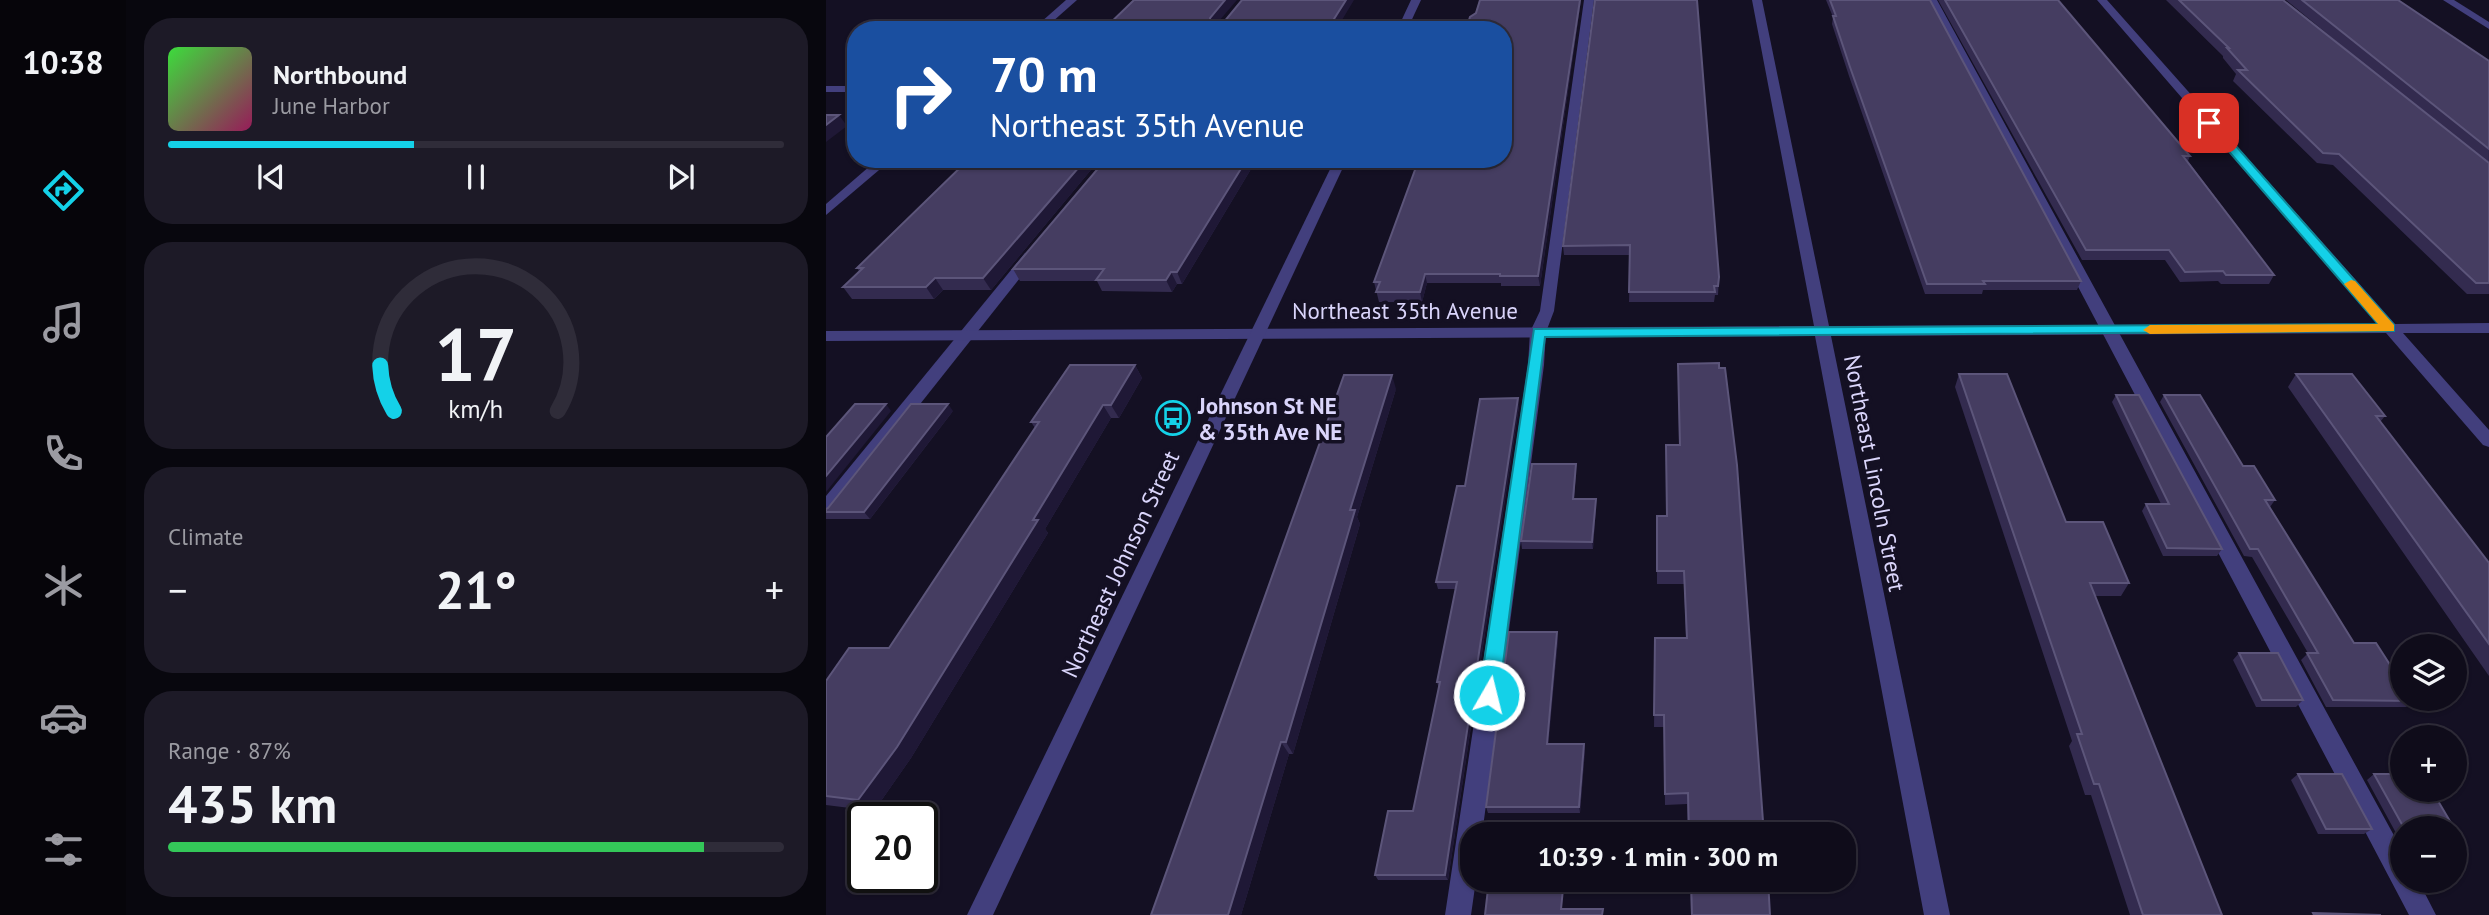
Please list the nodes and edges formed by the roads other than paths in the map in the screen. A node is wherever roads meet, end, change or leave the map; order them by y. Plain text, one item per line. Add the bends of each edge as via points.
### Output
1 (1072, 0) edge
2 (1416, 0) edge
3 (1589, 0) edge
4 (1757, 0) edge
5 (1932, 0) edge
6 (2102, 0) edge
7 (2448, 0) edge
8 (1048, 21) edge
9 (1406, 21) edge
10 (2489, 26) edge
11 (826, 89) edge
12 (847, 89) edge
13 (876, 168) edge
14 (1337, 168) edge
15 (826, 211) edge
16 (1043, 241) edge
17 (2389, 328) junction
18 (2489, 328) edge
19 (2108, 330) junction
20 (1822, 331) junction
21 (1538, 332) junction
22 (1257, 334) junction
23 (966, 335) junction
24 (826, 336) edge
25 (2489, 442) edge
26 (826, 509) edge
27 (2390, 855) edge
28 (2411, 893) edge
29 (980, 915) edge
30 (1458, 915) edge
31 (1937, 915) edge
32 (2423, 915) edge

1 - 8 street
2 - 9 street
3 - 21 street via 1547,311
4 - 20 street, Northeast Lincoln Street
5 - 19 street
6 - 17 street
7 - 10 street
11 - 12 street
13 - 15 street
14 - 22 street, Northeast Johnson Street
16 - 23 street
17 - 18 street, Northeast 35th Avenue
17 - 19 street, Northeast 35th Avenue
17 - 25 street
19 - 20 street, Northeast 35th Avenue
19 - 27 street
20 - 21 street, Northeast 35th Avenue
20 - 31 street, Northeast Lincoln Street
21 - 22 street, Northeast 35th Avenue
21 - 30 street
22 - 23 street, Northeast 35th Avenue
22 - 29 street, Northeast Johnson Street
23 - 24 street, Northeast 35th Avenue
23 - 26 street
28 - 32 street

